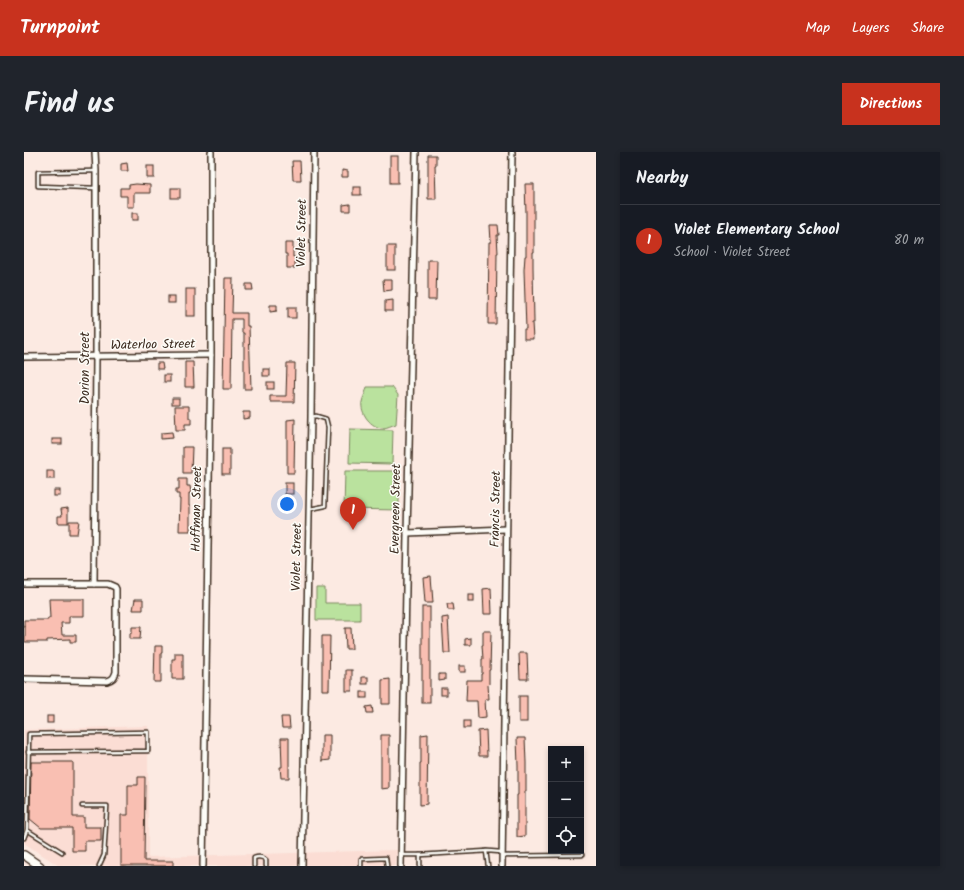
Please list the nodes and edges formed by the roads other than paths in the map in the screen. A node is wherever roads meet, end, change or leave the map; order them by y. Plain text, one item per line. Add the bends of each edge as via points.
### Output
1 (94, 152) edge
2 (211, 152) edge
3 (314, 152) edge
4 (416, 152) edge
5 (512, 152) edge
6 (96, 171) junction
7 (96, 188) junction
8 (211, 355) junction
9 (96, 356) junction
10 (24, 357) edge
11 (311, 417) junction
12 (309, 509) junction
13 (506, 529) junction
14 (407, 533) junction
15 (24, 584) edge
16 (94, 584) junction
17 (24, 679) edge
18 (28, 752) junction
19 (82, 806) dead end
20 (27, 830) junction
21 (24, 838) edge
22 (486, 851) junction
23 (62, 852) dead end
24 (502, 854) junction
25 (24, 855) edge
26 (402, 855) junction
27 (420, 855) junction
28 (582, 855) dead end
29 (40, 866) edge
30 (99, 866) edge
31 (203, 866) edge
32 (254, 866) edge
33 (266, 866) edge
34 (302, 866) edge
35 (361, 866) edge
36 (387, 866) edge
37 (401, 866) edge
38 (420, 866) edge
39 (488, 866) edge
40 (502, 866) edge

1 - 6 street, Dorion Street
2 - 8 street, Hoffman Street
3 - 11 street, Violet Street
4 - 14 street, Evergreen Street
5 - 13 street, Francis Street
6 - 7 street, Dorion Street
6 - 7 lane via 38,172 38,186
7 - 9 street, Dorion Street
8 - 9 street, Waterloo Street
8 - 31 street, Hoffman Street
9 - 10 street, Waterloo Street
9 - 16 street, Dorion Street
11 - 12 street, Violet Street
11 - 12 lane via 326,419 328,427 325,506
12 - 34 street, Violet Street
13 - 14 street
13 - 24 street, Francis Street
14 - 26 street, Evergreen Street
15 - 16 street
16 - 17 street via 108,584 115,586 116,589 115,677 107,681
18 - 18 lane via 29,734 148,732 148,750
18 - 20 lane
19 - 30 lane via 107,806 104,855
20 - 21 lane
20 - 23 lane
22 - 24 lane
22 - 27 lane
22 - 39 lane
24 - 28 lane
24 - 40 street, Francis Street
25 - 29 main road
26 - 27 lane
26 - 37 street, Evergreen Street
27 - 38 lane
32 - 33 lane via 254,858 257,857 263,857
35 - 36 lane via 361,859 386,858

